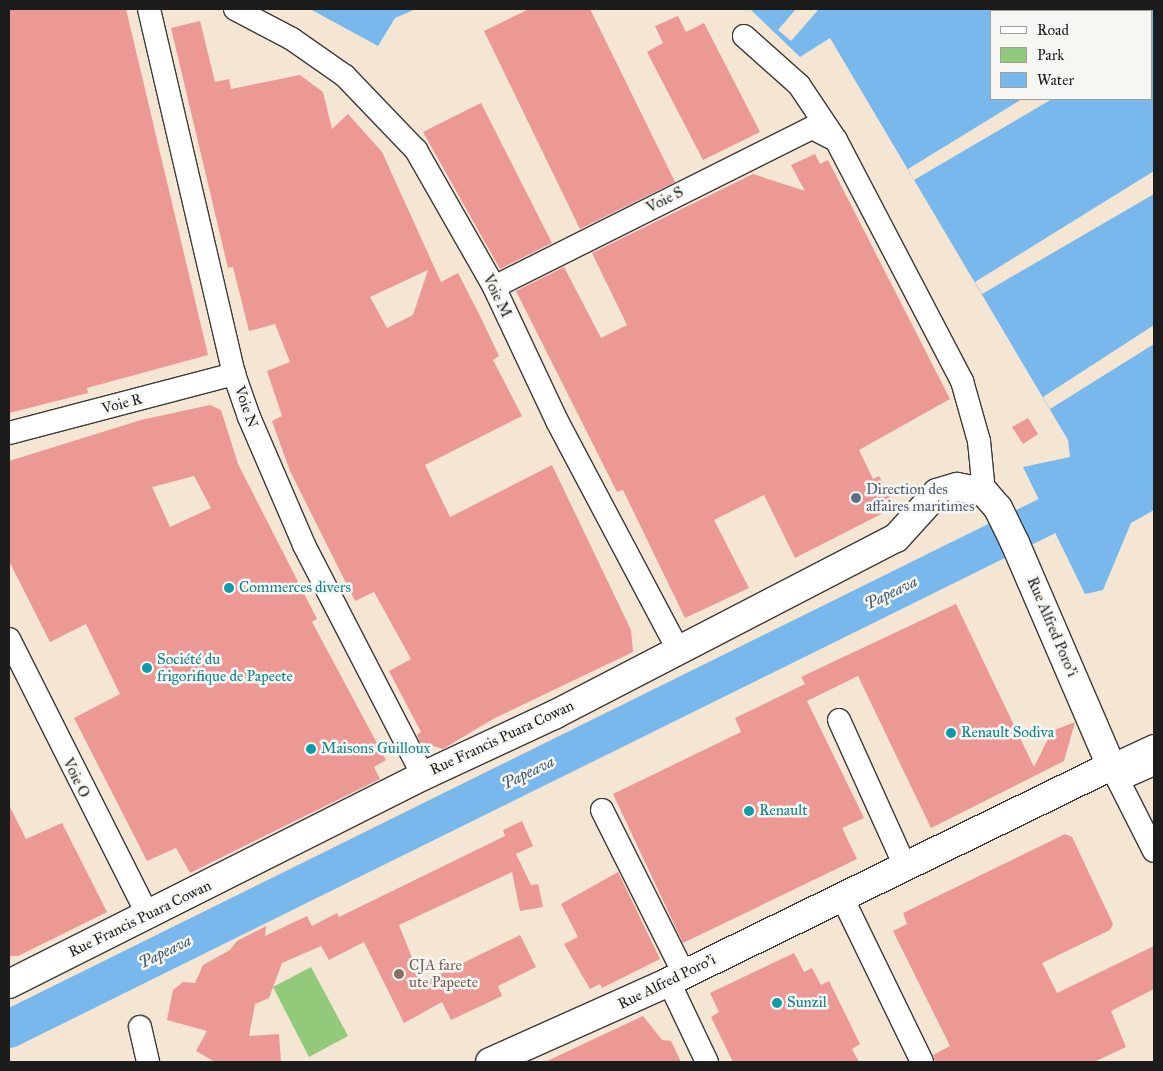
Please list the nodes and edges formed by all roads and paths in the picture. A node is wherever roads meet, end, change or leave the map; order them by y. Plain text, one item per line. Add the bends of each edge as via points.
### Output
1 (149, 9) edge
2 (235, 9) edge
3 (744, 36) dead end
4 (836, 140) junction
5 (494, 287) junction
6 (234, 374) junction
7 (9, 433) edge
8 (984, 492) junction
9 (9, 642) edge
10 (673, 652) junction
11 (839, 720) dead end
12 (1154, 746) edge
13 (1154, 764) edge
14 (1114, 773) junction
15 (423, 776) junction
16 (602, 810) dead end
17 (1154, 851) edge
18 (905, 866) junction
19 (842, 897) junction
20 (148, 915) junction
21 (677, 978) junction
22 (9, 984) edge
23 (140, 1027) dead end
24 (504, 1060) edge
25 (148, 1062) edge
26 (707, 1062) edge
27 (922, 1062) edge

1 - 6 street, Voie N
2 - 5 street, Voie M via 292,40 345,76 380,108 416,150
3 - 4 street via 799,85
4 - 5 street, Voie S via 812,128
4 - 8 street via 962,381 979,442
5 - 10 street, Voie M via 557,421 674,640
6 - 7 street, Voie R
6 - 15 street, Voie N via 278,489 358,656
8 - 10 main road, Rue Francis Puara Cowan via 957,487 938,493 896,538
8 - 14 main road, Rue Alfred Poro'i via 1003,516
9 - 20 street, Voie O
10 - 15 main road, Rue Francis Puara Cowan via 554,715
11 - 18 street
12 - 14 street
13 - 14 street
14 - 17 street, Rue Alfred Poro'i
14 - 18 main road, Rue Alfred Poro'i
15 - 20 main road, Rue Francis Puara Cowan
16 - 21 street
18 - 19 main road, Rue Alfred Poro'i
19 - 21 main road, Rue Alfred Poro'i
19 - 27 street
20 - 22 main road, Rue Francis Puara Cowan
21 - 24 main road, Rue Alfred Poro'i
21 - 26 street
23 - 25 street

